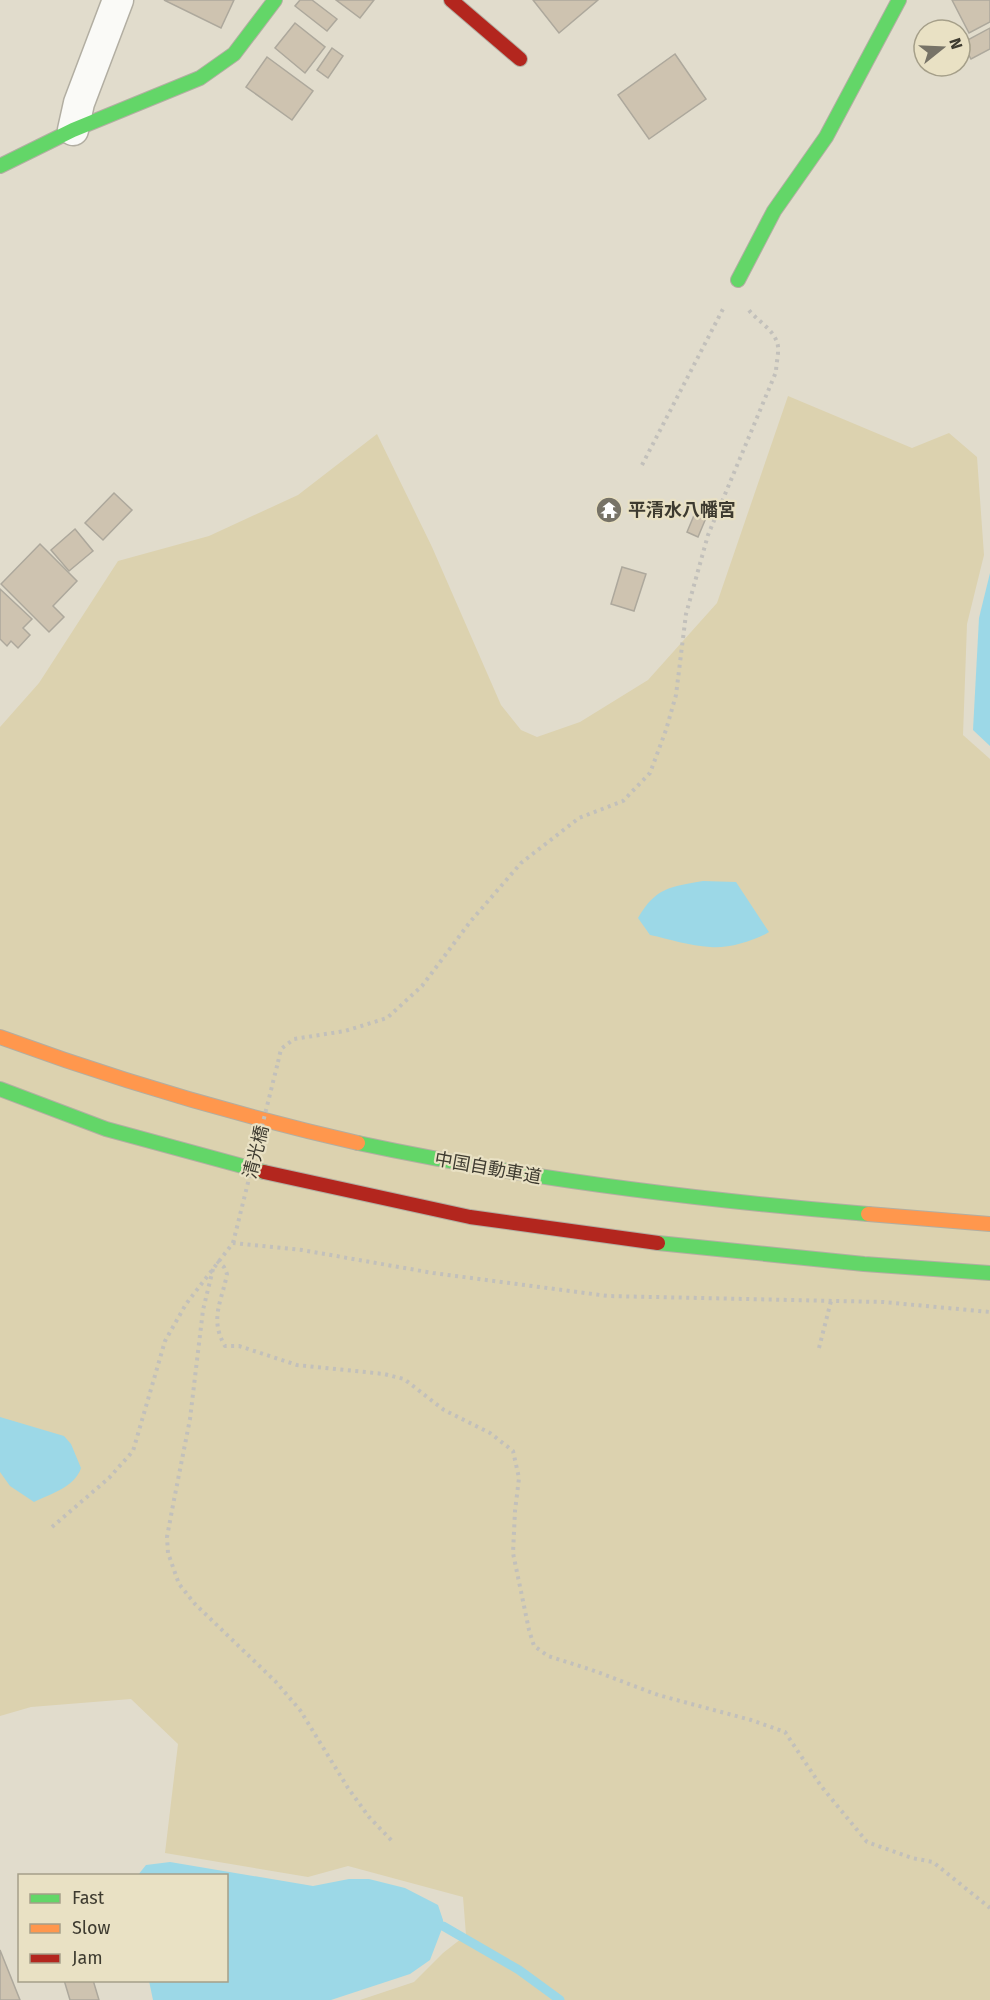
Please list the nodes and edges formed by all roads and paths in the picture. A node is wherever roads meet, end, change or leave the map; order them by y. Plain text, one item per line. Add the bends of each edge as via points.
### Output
1 (118, 0) edge
2 (275, 0) edge
3 (451, 0) edge
4 (899, 0) edge
5 (520, 59) dead end
6 (73, 130) junction
7 (0, 166) edge
8 (738, 280) junction
9 (642, 465) dead end
10 (0, 1037) edge
11 (0, 1089) edge
12 (990, 1224) edge
13 (233, 1243) junction
14 (216, 1263) junction
15 (990, 1273) edge
16 (831, 1301) junction
17 (990, 1312) edge
18 (819, 1348) dead end
19 (52, 1527) dead end
20 (393, 1842) dead end
21 (990, 1908) edge

1 - 6 street via 79,103
2 - 6 main road via 234,54 200,78
3 - 5 main road
4 - 8 main road via 826,137 774,211
6 - 7 main road
8 - 9 path
8 - 13 path, 清光橋, bridge via 743,303 770,330 778,344 776,372 708,535 686,614 676,695 650,773 623,801 579,818 521,863 422,986 387,1018 345,1031 294,1039 281,1049
10 - 12 main road, 中国自動車道 via 117,1079 289,1128 481,1168 658,1194 857,1215
11 - 15 main road via 106,1129 275,1175 470,1217 652,1242
13 - 14 path
13 - 16 path via 608,1296
14 - 19 path via 165,1341 133,1451 109,1478
14 - 20 path via 203,1310 190,1419 167,1537 168,1553 178,1584 300,1710 348,1788
14 - 21 path via 227,1274 216,1318 225,1346 297,1365 404,1379 444,1410 490,1433 513,1451 519,1478 513,1553 534,1646 548,1656 658,1695 785,1732 821,1786 867,1842 933,1862
16 - 17 path
16 - 18 path

